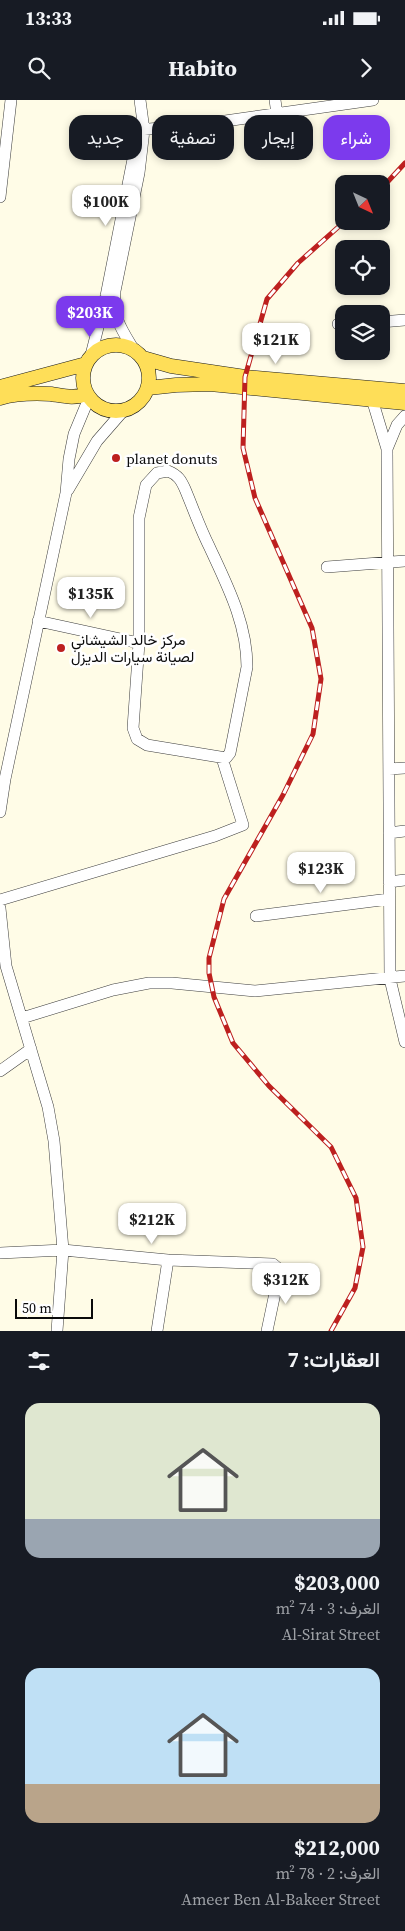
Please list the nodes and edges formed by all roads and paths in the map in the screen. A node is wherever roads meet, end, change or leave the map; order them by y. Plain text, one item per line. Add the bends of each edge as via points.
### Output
1 (11, 100) edge
2 (275, 100) edge
3 (373, 100) edge
4 (140, 102) edge
5 (277, 114) junction
6 (140, 115) edge
7 (142, 130) edge
8 (133, 160) edge
9 (140, 160) edge
10 (0, 197) edge
11 (405, 320) edge
12 (390, 321) edge
13 (138, 354) junction
14 (88, 360) junction
15 (0, 387) edge
16 (148, 388) junction
17 (405, 391) edge
18 (88, 396) junction
19 (0, 398) edge
20 (372, 399) junction
21 (405, 403) edge
22 (124, 410) junction
23 (405, 416) edge
24 (387, 449) junction
25 (66, 493) junction
26 (405, 561) edge
27 (389, 563) junction
28 (327, 567) dead end
29 (38, 621) junction
30 (139, 643) junction
31 (222, 758) junction
32 (405, 768) edge
33 (389, 769) junction
34 (0, 812) edge
35 (405, 831) edge
36 (389, 833) junction
37 (405, 880) edge
38 (389, 882) junction
39 (389, 899) junction
40 (0, 900) edge
41 (0, 908) edge
42 (256, 916) dead end
43 (3, 966) edge
44 (405, 976) edge
45 (390, 978) junction
46 (22, 1018) junction
47 (405, 1042) edge
48 (31, 1049) junction
49 (0, 1071) edge
50 (63, 1250) junction
51 (0, 1253) edge
52 (168, 1260) junction
53 (57, 1331) edge
54 (157, 1331) edge
55 (267, 1331) edge

1 - 10 street
2 - 5 street
3 - 5 street
4 - 6 street
5 - 7 street
8 - 14 street
9 - 13 street via 114,308 119,326
11 - 12 street
13 - 14 main road via 123,345 112,345 101,348
13 - 16 main road via 148,367
13 - 17 main road via 171,366 245,377
14 - 15 main road
14 - 18 main road via 83,379
16 - 20 main road via 210,384
16 - 22 main road via 143,398
18 - 19 main road via 71,398 28,393
18 - 22 main road via 102,408
18 - 25 street via 74,434
20 - 21 main road
20 - 24 street
22 - 25 street via 97,441
23 - 24 street via 397,425
24 - 27 street
25 - 29 street
26 - 27 street
27 - 28 street
27 - 33 street
29 - 30 street
29 - 34 street
30 - 31 street via 133,728 138,739 147,744
30 - 31 street via 139,518 142,497 151,478 158,472 168,471 175,474 186,489 231,595 245,639 245,680 230,753
31 - 40 street via 243,825
32 - 33 street
33 - 36 street
35 - 36 street
36 - 38 street
37 - 38 street
38 - 39 street
39 - 42 street
39 - 45 street
41 - 43 street
43 - 46 street
44 - 45 street
45 - 46 street via 256,991 172,982 149,983 113,990
45 - 47 street
46 - 48 street
48 - 49 street
48 - 50 street via 54,1141
50 - 51 street
50 - 52 street
50 - 53 street
52 - 54 street
52 - 55 street via 276,1266 279,1274

